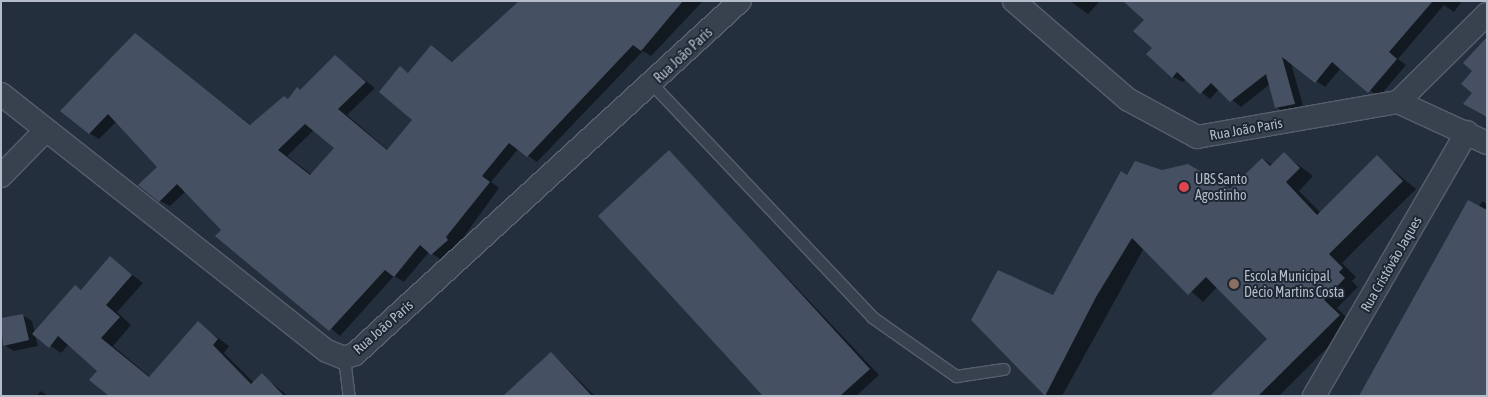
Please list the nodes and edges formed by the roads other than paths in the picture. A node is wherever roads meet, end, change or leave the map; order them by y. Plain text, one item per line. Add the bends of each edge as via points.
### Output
1 (740, 1) edge
2 (1014, 1) edge
3 (1487, 14) edge
4 (652, 84) junction
5 (1, 94) edge
6 (1398, 102) junction
7 (46, 130) junction
8 (1467, 132) junction
9 (1487, 142) edge
10 (1, 176) edge
11 (344, 358) junction
12 (1003, 369) dead end
13 (349, 396) edge
14 (1314, 396) edge

1 - 4 street, Rua João Paris
2 - 6 street, Rua João Paris via 1127,100 1197,137
3 - 6 street
4 - 11 street, Rua João Paris via 362,347
4 - 12 lane via 872,317 956,376
5 - 7 street, Rua João Paris
6 - 8 street
7 - 10 street
7 - 11 street, Rua João Paris via 328,351
8 - 9 street
8 - 14 street, Rua Cristóvão Jaques
11 - 13 lane

